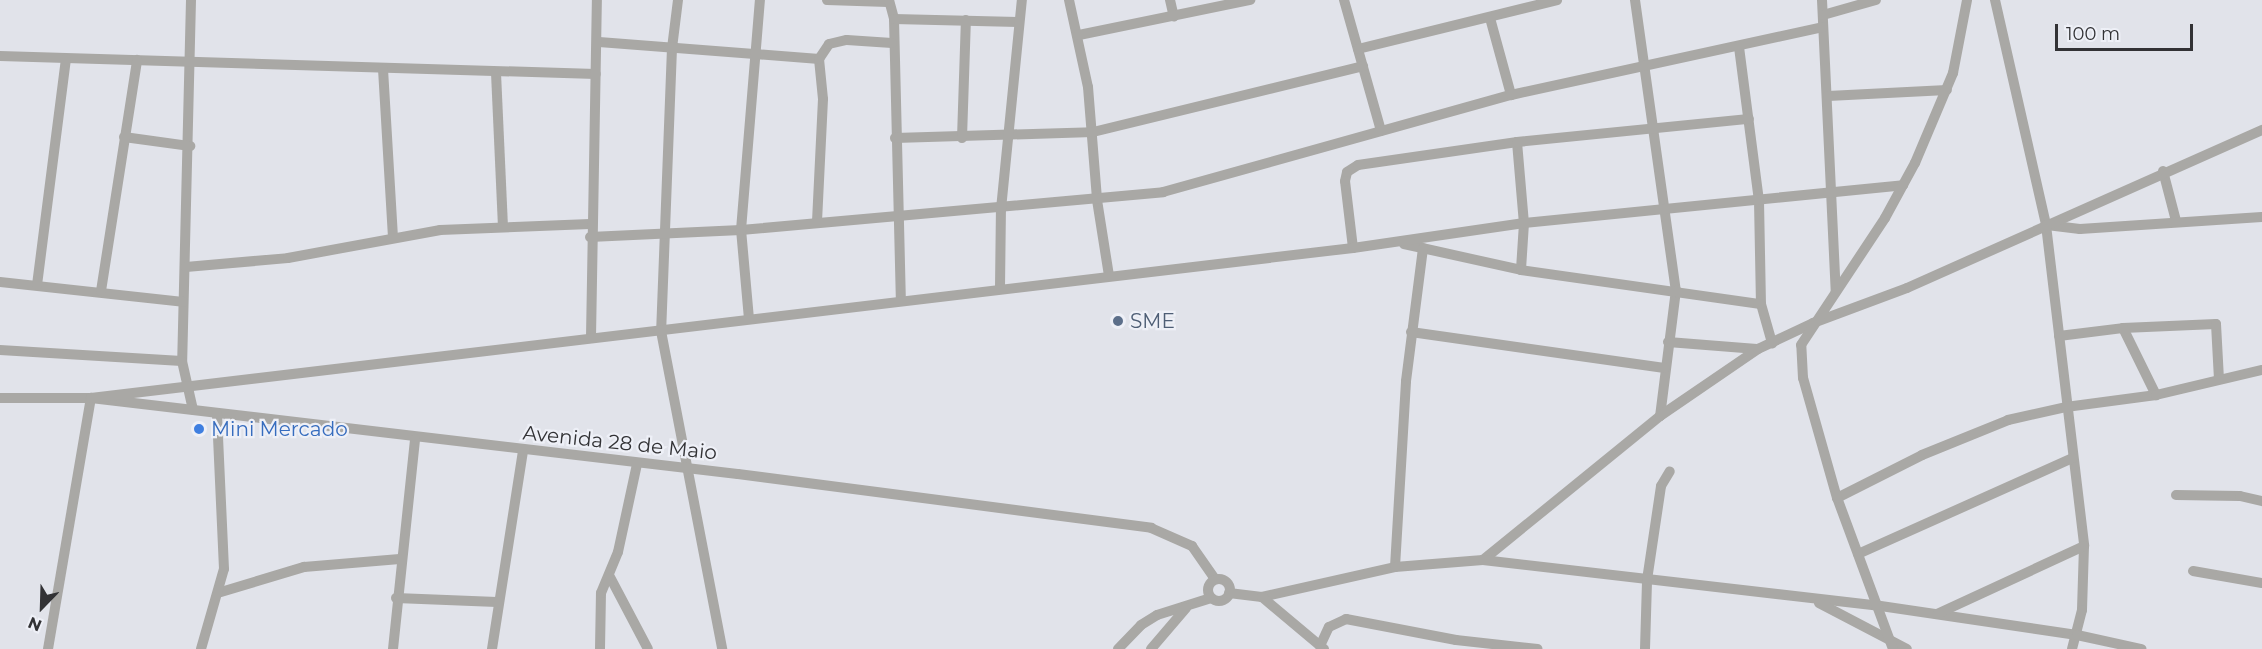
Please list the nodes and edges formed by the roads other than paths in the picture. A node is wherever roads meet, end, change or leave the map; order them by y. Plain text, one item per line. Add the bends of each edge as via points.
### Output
1 (191, 0) edge
2 (597, 0) edge
3 (678, 0) edge
4 (760, 0) edge
5 (826, 0) edge
6 (1022, 0) edge
7 (1069, 0) edge
8 (1170, 0) edge
9 (1250, 0) edge
10 (1344, 0) edge
11 (1557, 0) edge
12 (1635, 0) edge
13 (1822, 0) edge
14 (1876, 0) edge
15 (1967, 0) edge
16 (1995, 0) edge
17 (888, 1) edge
18 (1823, 15) junction
19 (1174, 17) junction
20 (1490, 18) junction
21 (894, 20) junction
22 (966, 20) junction
23 (1019, 22) junction
24 (1823, 27) junction
25 (1078, 35) junction
26 (599, 42) junction
27 (892, 43) junction
28 (1739, 47) junction
29 (672, 48) junction
30 (1358, 50) junction
31 (0, 56) edge
32 (754, 56) junction
33 (66, 59) junction
34 (819, 59) junction
35 (137, 60) junction
36 (190, 61) junction
37 (1643, 65) junction
38 (1363, 66) junction
39 (383, 69) junction
40 (496, 73) junction
41 (596, 74) junction
42 (1947, 90) junction
43 (1511, 95) junction
44 (1828, 96) junction
45 (1749, 118) junction
46 (1653, 126) junction
47 (2262, 130) edge
48 (1094, 132) junction
49 (1381, 132) junction
50 (124, 137) junction
51 (1008, 137) junction
52 (895, 138) junction
53 (962, 138) junction
54 (1517, 142) junction
55 (190, 146) junction
56 (2163, 171) junction
57 (1903, 185) junction
58 (1834, 193) junction
59 (1097, 200) junction
60 (1759, 201) junction
61 (1001, 209) junction
62 (1666, 209) junction
63 (2262, 217) edge
64 (897, 218) junction
65 (2176, 221) junction
66 (817, 223) junction
67 (1524, 223) junction
68 (590, 224) junction
69 (2046, 225) junction
70 (503, 226) junction
71 (741, 230) junction
72 (662, 236) junction
73 (393, 237) junction
74 (590, 237) junction
75 (1398, 242) junction
76 (1353, 248) junction
77 (1423, 248) junction
78 (186, 267) junction
79 (1521, 270) junction
80 (1109, 276) junction
81 (0, 282) edge
82 (37, 285) junction
83 (1000, 287) junction
84 (1676, 290) junction
85 (101, 291) junction
86 (1836, 292) junction
87 (901, 299) junction
88 (183, 302) junction
89 (1761, 303) junction
90 (749, 319) junction
91 (1813, 323) junction
92 (2123, 328) junction
93 (661, 331) junction
94 (1412, 332) junction
95 (2059, 336) junction
96 (591, 337) junction
97 (1668, 342) junction
98 (1772, 343) junction
99 (1758, 349) junction
100 (0, 351) edge
101 (182, 361) junction
102 (1664, 368) junction
103 (2262, 370) edge
104 (2219, 379) junction
105 (186, 384) junction
106 (2156, 395) junction
107 (0, 398) edge
108 (91, 398) junction
109 (2066, 407) junction
110 (193, 410) junction
111 (217, 413) junction
112 (1660, 416) junction
113 (415, 439) junction
114 (523, 452) junction
115 (2073, 458) junction
116 (637, 464) junction
117 (686, 470) junction
118 (1670, 471) dead end
119 (2176, 495) dead end
120 (1837, 498) junction
121 (2262, 501) edge
122 (2084, 546) junction
123 (1858, 554) junction
124 (400, 559) junction
125 (1483, 560) junction
126 (1395, 567) junction
127 (2193, 571) dead end
128 (610, 577) junction
129 (1215, 579) junction
130 (1647, 580) junction
131 (2262, 583) edge
132 (221, 592) junction
133 (1229, 593) junction
134 (1262, 597) junction
135 (396, 598) junction
136 (1211, 598) junction
137 (1810, 599) junction
138 (497, 602) junction
139 (1874, 605) junction
140 (1186, 608) junction
141 (1935, 615) junction
142 (2077, 635) junction
143 (1891, 644) edge
144 (1322, 648) edge
145 (48, 649) edge
146 (201, 649) edge
147 (393, 649) edge
148 (492, 649) edge
149 (600, 649) edge
150 (648, 649) edge
151 (722, 649) edge
152 (1118, 649) edge
153 (1151, 649) edge
154 (1538, 649) edge
155 (1645, 649) edge
156 (1907, 649) edge
157 (2072, 649) edge
158 (2141, 649) edge

1 - 36 street
2 - 26 street
3 - 29 street
4 - 32 street
5 - 17 street
6 - 23 street
7 - 25 street
8 - 19 street
9 - 19 street
10 - 30 street
11 - 20 street
12 - 37 street
13 - 18 street
14 - 18 street
15 - 42 street
16 - 69 street
17 - 21 street
18 - 24 street
19 - 25 street
20 - 30 street via 1424,30
20 - 43 street
21 - 22 street
21 - 27 street
22 - 23 street
22 - 53 street
23 - 51 street
24 - 28 street
24 - 44 street
25 - 48 street
26 - 29 street
26 - 41 street
27 - 34 street via 861,40 829,44
27 - 52 street
28 - 37 street
28 - 45 street
29 - 32 street
29 - 72 street
30 - 38 street
31 - 33 street
32 - 34 street
32 - 71 street
33 - 35 street
33 - 82 street
34 - 66 street via 823,99
35 - 36 street
35 - 50 street
36 - 39 street via 230,66
36 - 55 street
37 - 43 street
37 - 46 street
38 - 48 street
38 - 49 street
39 - 40 street
39 - 73 street
40 - 41 street
40 - 70 street
41 - 68 street
42 - 44 street
42 - 57 street
43 - 49 street
44 - 58 street
45 - 46 street
45 - 60 street
46 - 54 street
46 - 62 street
47 - 56 street
48 - 51 street
48 - 59 street
49 - 59 street via 1163,192
50 - 55 street
50 - 85 street
51 - 53 street
51 - 61 street
52 - 53 street
52 - 64 street
54 - 67 street
54 - 76 street via 1352,168 1345,181
55 - 78 street
56 - 65 street
56 - 69 street
57 - 58 street
57 - 86 street
58 - 60 street
58 - 86 street
59 - 61 street
59 - 80 street
60 - 62 street
60 - 89 street
61 - 64 street
61 - 83 street
62 - 67 street
62 - 84 street
63 - 65 street
64 - 66 street
64 - 87 street
65 - 69 street via 2080,229
66 - 71 street
67 - 75 street
67 - 79 street
68 - 70 street
68 - 74 street
69 - 91 street via 1907,288
69 - 95 street
70 - 73 street
71 - 72 street
71 - 90 street
72 - 74 street
72 - 93 street
73 - 78 street via 362,248
74 - 96 street
75 - 76 street
75 - 77 street
76 - 80 street
77 - 79 street
77 - 94 street
78 - 88 street
79 - 84 street
80 - 83 street
81 - 82 street
82 - 85 street
83 - 87 street
84 - 89 street
84 - 97 street
85 - 88 street
86 - 91 street
87 - 90 street
88 - 101 street
89 - 98 street
90 - 93 street
91 - 98 street
91 - 120 street via 1801,345 1803,378
92 - 95 street
92 - 104 street via 2216,324
92 - 106 street
93 - 96 street
93 - 117 street
94 - 102 street
94 - 126 street
95 - 109 street
96 - 105 street
97 - 99 street
97 - 102 street
98 - 99 street
99 - 112 street
100 - 101 street
101 - 105 street
102 - 112 street
103 - 104 street
104 - 106 street
105 - 108 street
105 - 110 street
106 - 109 street
107 - 108 street, Avenida 28 de Maio
108 - 110 street, Avenida 28 de Maio
108 - 145 street
109 - 115 street
109 - 120 street via 2008,420 1922,455
110 - 111 street, Avenida 28 de Maio
111 - 113 street, Avenida 28 de Maio
111 - 132 street via 224,568
112 - 125 street
113 - 114 street, Avenida 28 de Maio
113 - 124 street
114 - 116 street, Avenida 28 de Maio
114 - 138 street
115 - 122 street
115 - 123 street
116 - 117 street, Avenida 28 de Maio
116 - 128 street
117 - 129 street, Avenida 28 de Maio via 1151,528 1192,546
117 - 151 street
118 - 130 street via 1661,486
119 - 121 street via 2240,496
120 - 123 street
122 - 141 street
122 - 142 street via 2082,610
123 - 139 street
124 - 132 street via 304,567
124 - 135 street
125 - 126 street
125 - 130 street
126 - 134 street
127 - 131 street
128 - 149 street via 600,599
128 - 150 street
129 - 133 street via 1224,580
129 - 136 street via 1208,585
130 - 137 street
130 - 155 street
132 - 146 street
133 - 134 street
133 - 136 street via 1222,600
134 - 144 street
135 - 138 street
135 - 147 street
136 - 140 street
137 - 139 street
137 - 143 street
138 - 148 street
139 - 141 street
139 - 143 street
140 - 152 street via 1157,615
140 - 153 street
141 - 142 street
142 - 157 street
142 - 158 street
143 - 156 street
144 - 154 street via 1329,627 1346,619 1456,640

